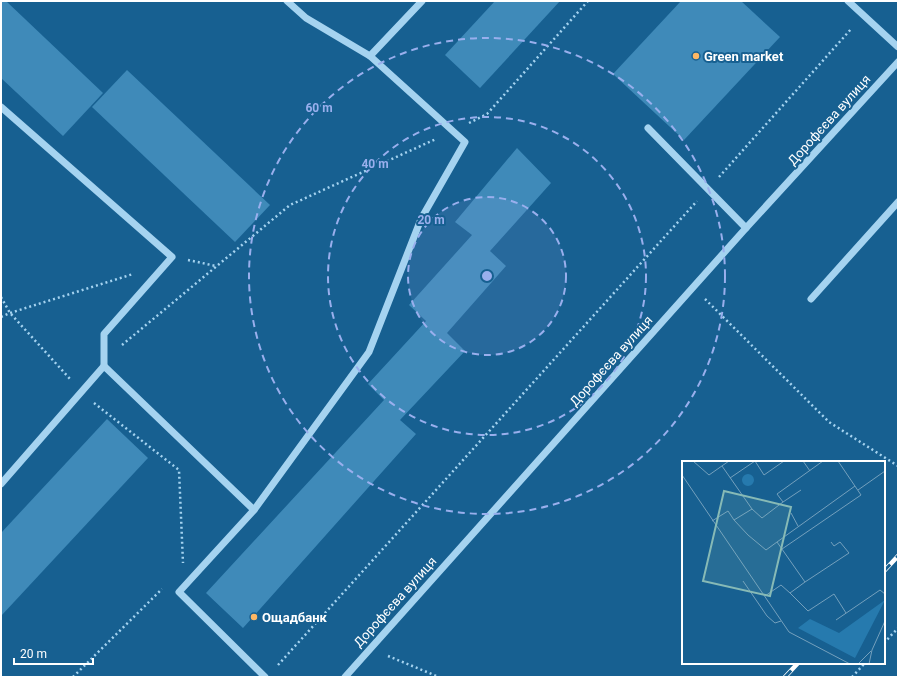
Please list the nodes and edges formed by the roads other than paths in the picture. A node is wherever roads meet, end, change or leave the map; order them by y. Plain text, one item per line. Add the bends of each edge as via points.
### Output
1 (287, 1) edge
2 (422, 1) edge
3 (848, 1) edge
4 (898, 47) edge
5 (370, 56) junction
6 (898, 62) edge
7 (1, 107) edge
8 (648, 128) dead end
9 (898, 202) edge
10 (746, 228) junction
11 (811, 299) dead end
12 (105, 368) junction
13 (1, 484) edge
14 (254, 510) junction
15 (265, 677) edge
16 (345, 677) edge

1 - 5 street via 306,18
2 - 5 street
3 - 4 street
5 - 14 street via 465,142 421,220 369,352
6 - 10 street, Дорофєєва вулиця
7 - 12 street via 172,257 104,334
8 - 10 street
9 - 11 street
10 - 16 street, Дорофєєва вулиця
12 - 13 street
12 - 14 street
14 - 15 street via 179,592

